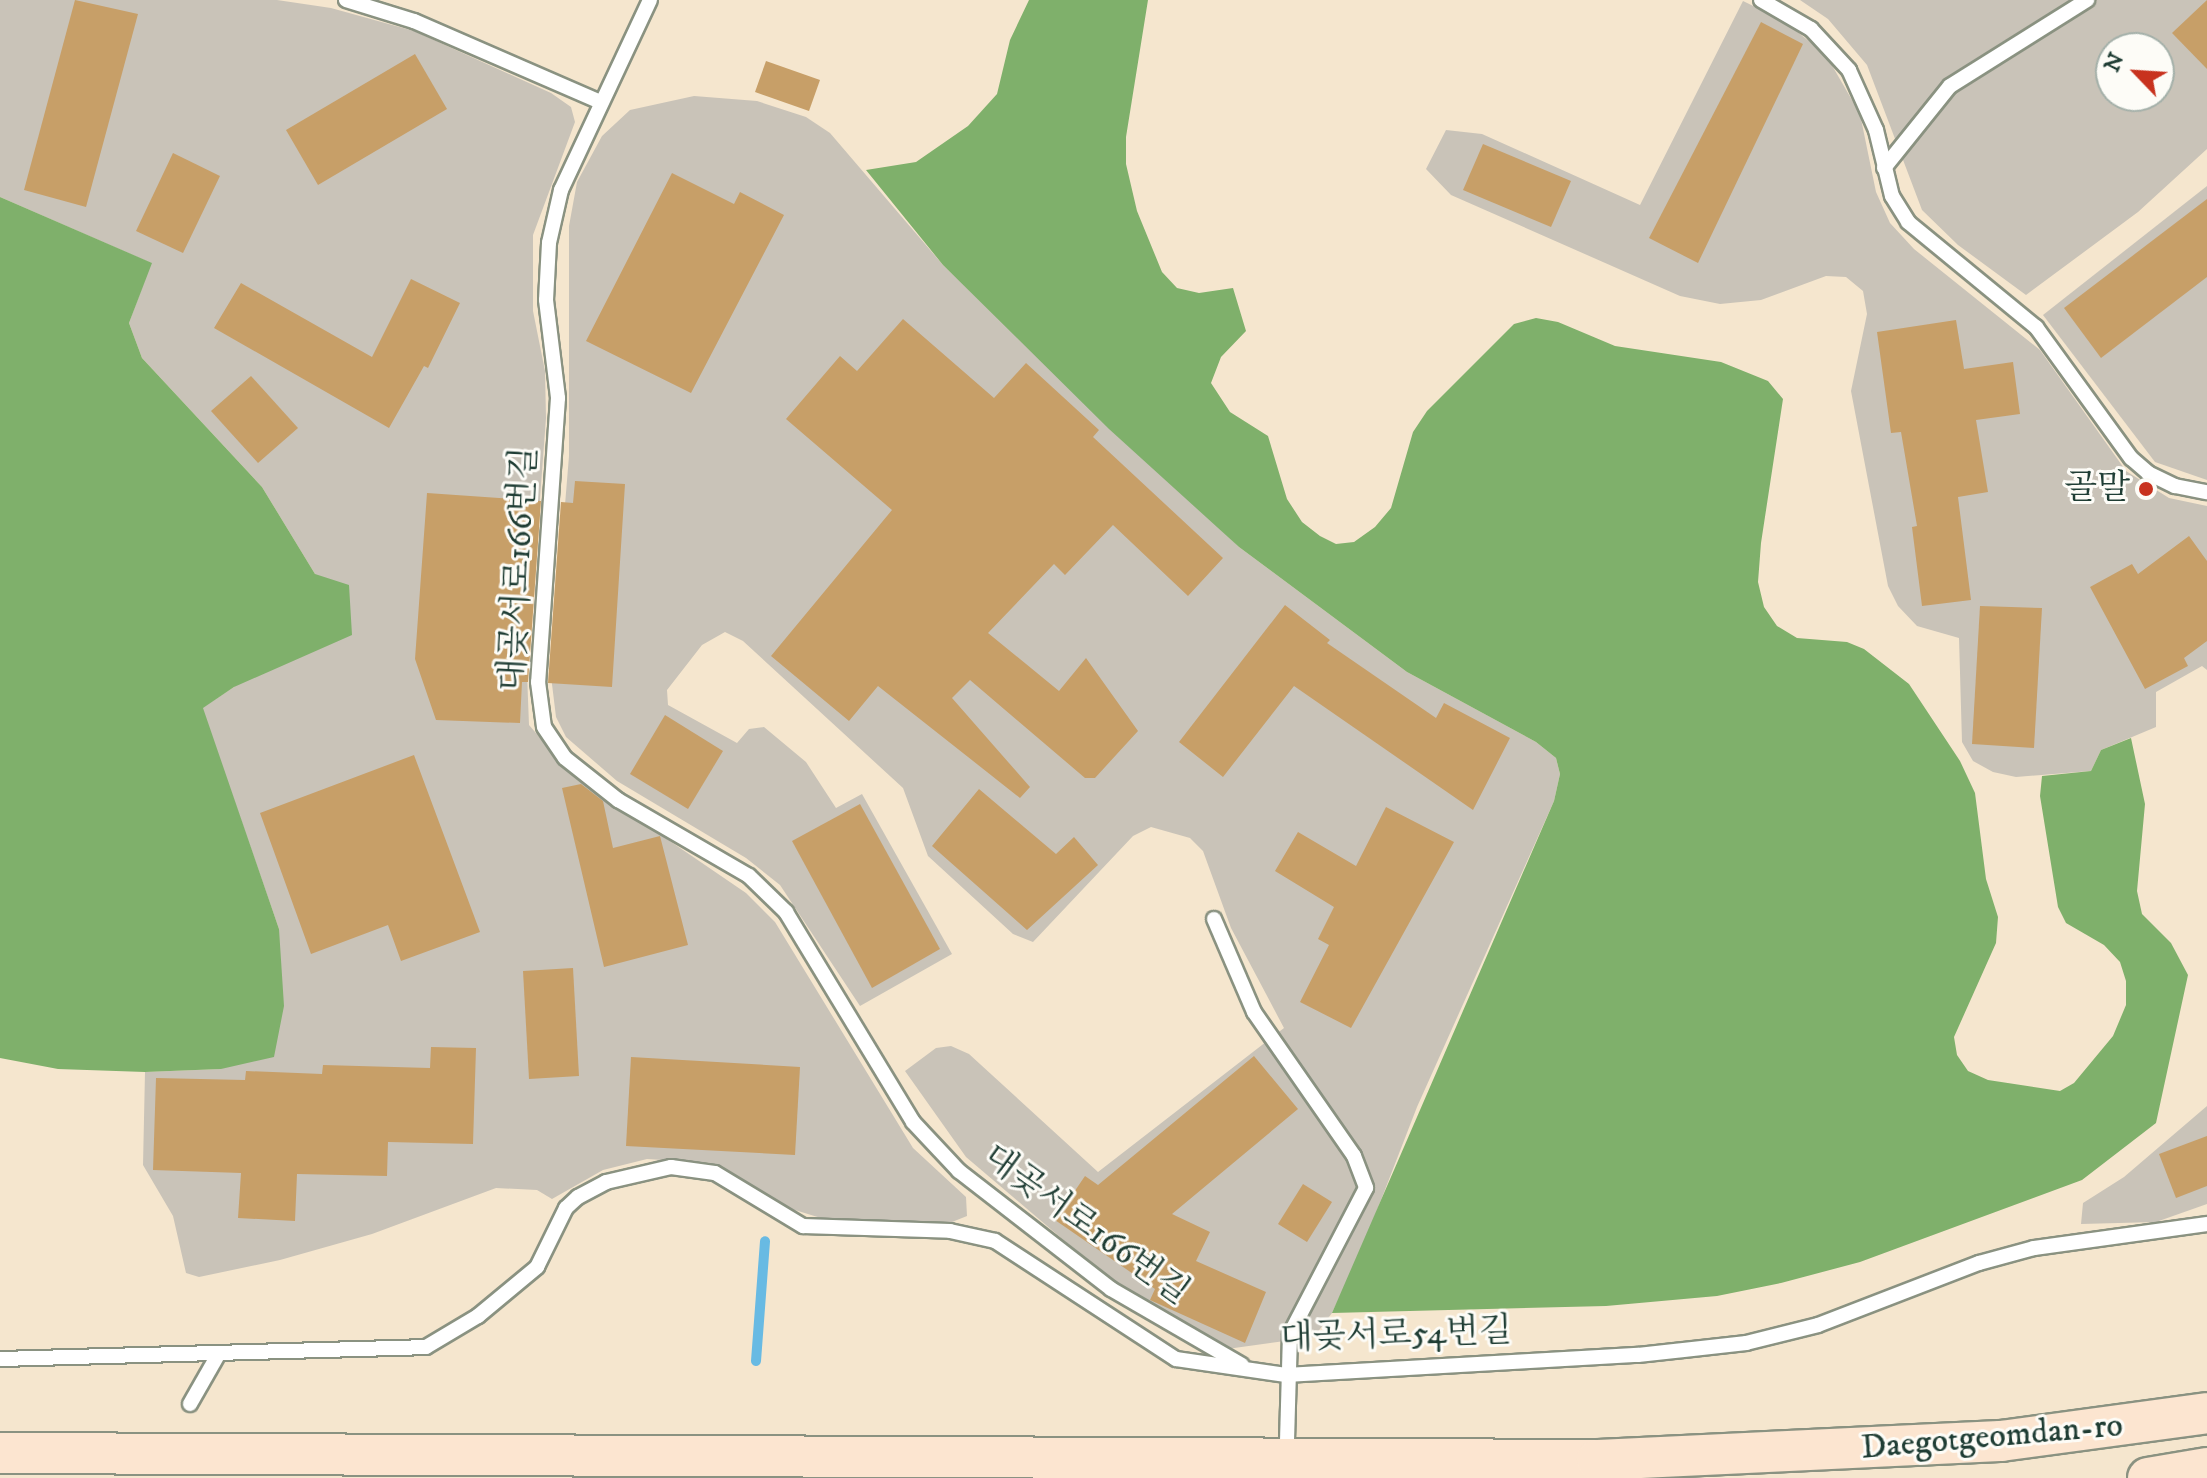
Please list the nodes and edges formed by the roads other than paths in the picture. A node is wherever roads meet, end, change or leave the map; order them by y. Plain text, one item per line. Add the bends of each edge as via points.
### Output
1 (346, 0) edge
2 (650, 0) edge
3 (1761, 0) edge
4 (2087, 0) edge
5 (600, 102) junction
6 (1884, 168) junction
7 (2207, 492) edge
8 (1214, 919) dead end
9 (2207, 1224) edge
10 (218, 1355) junction
11 (0, 1359) edge
12 (1242, 1365) junction
13 (1286, 1375) junction
14 (190, 1404) dead end
15 (2207, 1413) edge
16 (1287, 1441) dead end
17 (0, 1453) edge
18 (2207, 1468) edge
19 (2148, 1478) edge

1 - 5 lane via 414,21
2 - 5 lane, 대곶서로166번길
3 - 6 lane via 1811,29 1849,70 1876,130
4 - 6 lane via 1950,86
5 - 12 lane, 대곶서로166번길 via 561,190 549,243 546,300 558,398 538,682 544,727 565,758 618,800 749,876 786,912 913,1122 959,1171 1111,1289
6 - 7 lane via 1892,196 1908,222 2036,327 2131,458 2175,486
8 - 13 lane via 1254,1012 1354,1156 1366,1188 1290,1334
9 - 13 lane, 대곶서로54번길 via 2034,1248 1965,1268 1818,1325 1746,1343 1638,1355
10 - 11 lane, 대곶서로54번길
10 - 12 lane, 대곶서로54번길 via 426,1347 478,1316 537,1267 566,1208 578,1197 606,1182 671,1167 715,1173 803,1226 950,1231 995,1241 1176,1359 1194,1365
10 - 14 lane
12 - 13 lane, 대곶서로54번길
13 - 16 lane
15 - 17 main road, Daegotgeomdan-ro via 2001,1441 1597,1460
18 - 19 main road, Daegotgeomdan-ro

